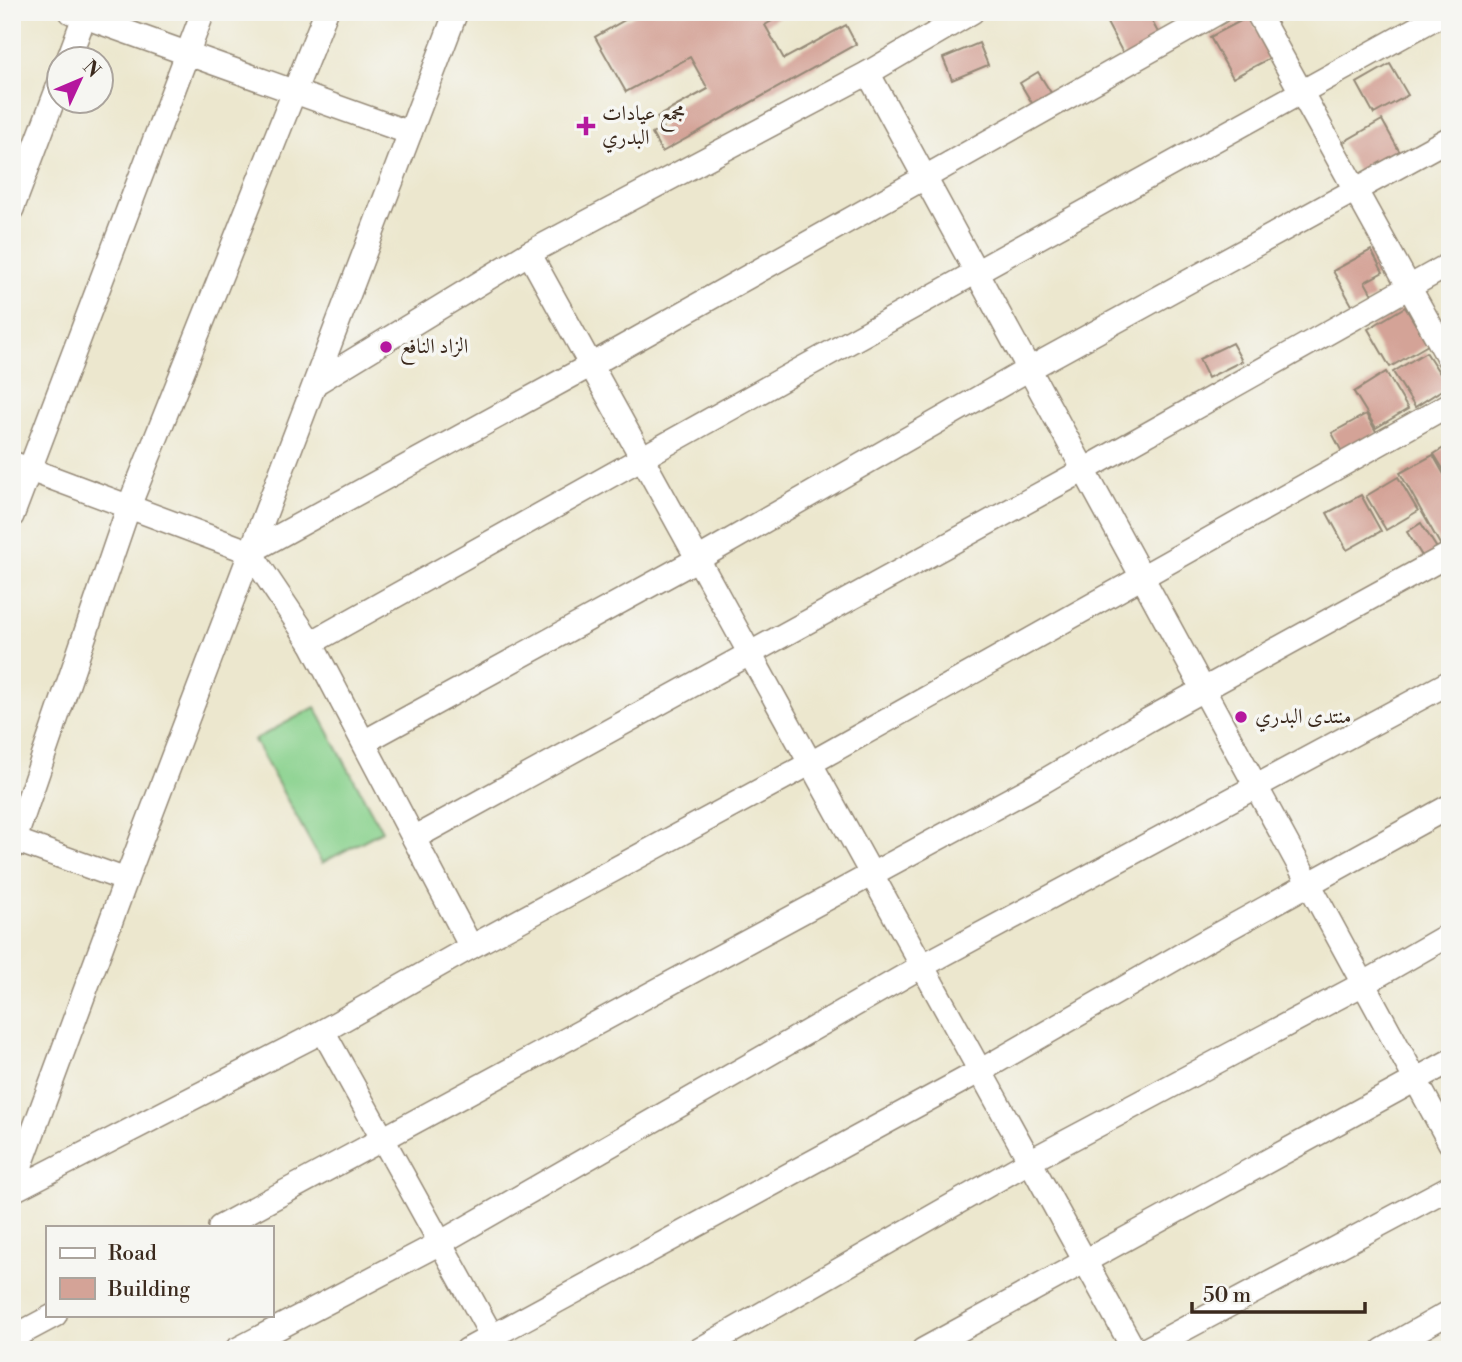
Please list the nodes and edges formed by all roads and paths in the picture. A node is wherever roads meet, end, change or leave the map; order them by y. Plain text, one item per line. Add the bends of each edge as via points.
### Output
1 (203, 12) edge
2 (326, 12) edge
3 (456, 12) edge
4 (972, 12) edge
5 (1219, 12) edge
6 (1257, 12) edge
7 (1446, 12) edge
8 (80, 14) edge
9 (72, 46) edge
10 (188, 54) junction
11 (868, 73) junction
12 (296, 92) junction
13 (1302, 93) junction
14 (47, 116) edge
15 (410, 133) junction
16 (1450, 138) edge
17 (925, 176) junction
18 (1356, 190) junction
19 (12, 209) edge
20 (529, 253) junction
21 (1450, 264) edge
22 (976, 272) junction
23 (1408, 286) junction
24 (1450, 361) edge
25 (591, 365) junction
26 (1030, 369) junction
27 (316, 383) junction
28 (1450, 404) edge
29 (642, 457) junction
30 (21, 466) edge
31 (1084, 470) junction
32 (129, 506) junction
33 (12, 516) edge
34 (250, 552) junction
35 (1450, 554) edge
36 (698, 559) junction
37 (1142, 577) junction
38 (312, 643) junction
39 (750, 653) junction
40 (1450, 682) edge
41 (1204, 690) junction
42 (364, 742) junction
43 (810, 762) junction
44 (1256, 787) junction
45 (1450, 806) edge
46 (414, 838) junction
47 (13, 842) edge
48 (871, 873) junction
49 (126, 880) junction
50 (1309, 884) junction
51 (1450, 934) edge
52 (471, 947) junction
53 (922, 966) junction
54 (1363, 984) junction
55 (323, 1031) junction
56 (1450, 1061) edge
57 (980, 1071) junction
58 (1415, 1080) junction
59 (384, 1140) junction
60 (1450, 1143) edge
61 (1030, 1161) junction
62 (1450, 1188) edge
63 (12, 1190) edge
64 (222, 1226) edge
65 (440, 1243) junction
66 (1085, 1261) junction
67 (1450, 1312) edge
68 (53, 1316) edge
69 (12, 1338) edge
70 (496, 1343) edge
71 (236, 1350) edge
72 (467, 1350) edge
73 (698, 1350) edge
74 (923, 1350) edge
75 (1134, 1350) edge
76 (1145, 1350) edge
77 (1384, 1350) edge

1 - 10 street
2 - 12 street
3 - 15 street
4 - 11 street
5 - 17 street
6 - 13 street
7 - 13 street
8 - 9 street
8 - 10 street
10 - 12 street
10 - 30 street
11 - 17 street
11 - 20 street
12 - 15 street
12 - 32 street
13 - 18 street
13 - 22 street
14 - 19 street
15 - 27 street
16 - 18 street
17 - 22 street
17 - 25 street
18 - 23 street
18 - 26 street
20 - 25 street
20 - 27 street
21 - 23 street
22 - 26 street
22 - 29 street
23 - 24 street
23 - 31 street
25 - 29 street
25 - 34 street
26 - 31 street
26 - 36 street
27 - 34 street
28 - 37 street
29 - 36 street
29 - 38 street
30 - 32 street
30 - 33 street
31 - 37 street
31 - 39 street
32 - 34 street
32 - 47 street
34 - 38 street
34 - 49 street
35 - 41 street
36 - 39 street
36 - 42 street
37 - 41 street
37 - 43 street
38 - 42 street
39 - 43 street
39 - 46 street
40 - 44 street
41 - 44 street
41 - 48 street
42 - 46 street
43 - 48 street
43 - 52 street
44 - 50 street
44 - 53 street
45 - 50 street
46 - 52 street
47 - 49 street
48 - 53 street
48 - 59 street
49 - 63 street
50 - 54 street
50 - 57 street
51 - 54 street
52 - 55 street
53 - 57 street
53 - 65 street
54 - 58 street
54 - 61 street
55 - 59 street
55 - 63 street
56 - 58 street
57 - 61 street
57 - 70 street via 695,1224
58 - 60 street
58 - 66 street
59 - 64 street
59 - 65 street
61 - 66 street
61 - 73 street
62 - 76 street
65 - 70 street
65 - 71 street
66 - 74 street
66 - 75 street
67 - 77 street
68 - 69 street
70 - 72 street

